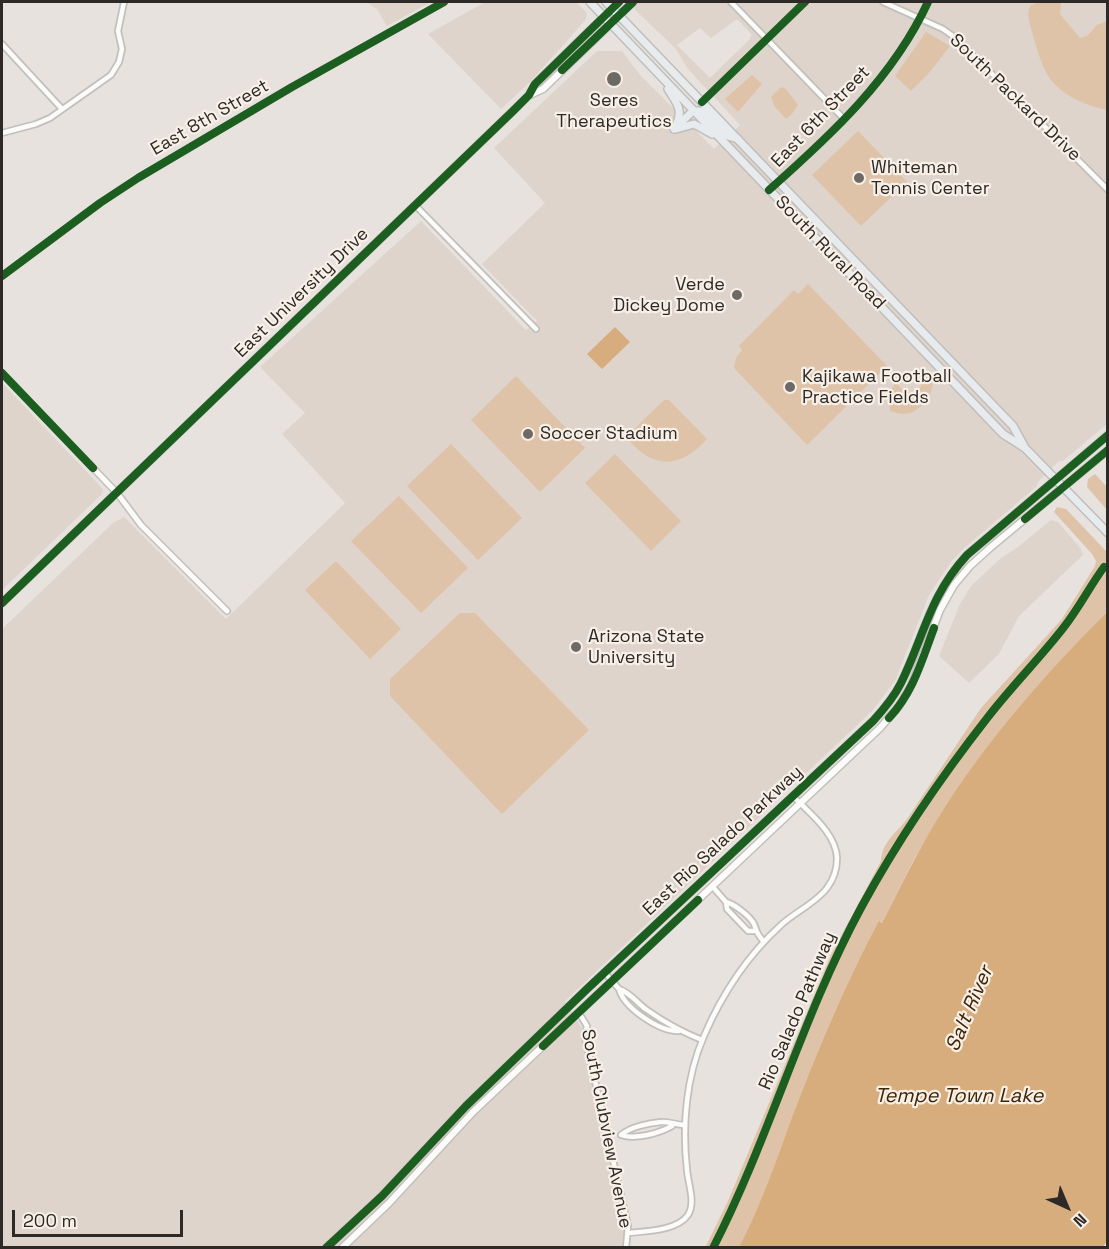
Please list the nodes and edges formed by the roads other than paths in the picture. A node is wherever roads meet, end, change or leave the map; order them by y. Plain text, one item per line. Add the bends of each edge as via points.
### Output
1 (124, 2) edge
2 (444, 2) edge
3 (590, 2) edge
4 (606, 2) edge
5 (619, 2) edge
6 (633, 2) edge
7 (730, 2) edge
8 (805, 2) edge
9 (883, 2) edge
10 (928, 2) edge
11 (612, 8) junction
12 (604, 15) junction
13 (620, 15) junction
14 (920, 18) junction
15 (611, 23) junction
16 (766, 39) junction
17 (2, 44) edge
18 (660, 76) junction
19 (529, 95) junction
20 (702, 102) junction
21 (62, 109) junction
22 (693, 111) junction
23 (844, 119) junction
24 (674, 129) junction
25 (2, 133) edge
26 (738, 139) junction
27 (721, 140) junction
28 (779, 182) junction
29 (769, 190) junction
30 (1107, 190) edge
31 (415, 205) junction
32 (2, 276) edge
33 (536, 329) dead end
34 (2, 373) edge
35 (1107, 435) edge
36 (1025, 448) junction
37 (1107, 450) edge
38 (1056, 480) junction
39 (1063, 488) junction
40 (117, 493) junction
41 (1107, 532) edge
42 (2, 603) edge
43 (227, 611) dead end
44 (793, 796) junction
45 (800, 804) junction
46 (712, 886) junction
47 (726, 902) junction
48 (754, 932) junction
49 (764, 942) junction
50 (605, 973) junction
51 (612, 981) junction
52 (579, 1013) junction
53 (702, 1040) junction
54 (672, 1125) junction
55 (685, 1125) junction
56 (621, 1135) junction
57 (609, 1138) junction
58 (628, 1233) junction
59 (326, 1248) edge
60 (342, 1248) edge
61 (626, 1248) edge

1 - 21 street via 118,31 122,49 119,62 111,75
2 - 32 street, East 8th Street via 138,178
3 - 12 main road, South Rural Road
4 - 11 main road, South Rural Road
5 - 11 main road, East University Drive
6 - 13 main road, East University Drive
7 - 16 street
8 - 16 street
9 - 14 street, South Packard Drive
10 - 14 street, East 6th Street
11 - 12 main road, East University Drive
11 - 13 main road, South Rural Road
12 - 15 main road, South Rural Road
12 - 19 main road, East University Drive via 535,84
13 - 15 main road, East University Drive
13 - 20 main road, South Rural Road
14 - 23 street, East 6th Street via 889,68
14 - 30 street, South Packard Drive via 963,44
15 - 18 main road, South Rural Road
15 - 19 main road, East University Drive via 543,89
16 - 20 street
16 - 23 street
17 - 21 street
18 - 22 main road, South Rural Road
18 - 24 main road via 680,109
19 - 31 main road, East University Drive
20 - 26 main road, South Rural Road
21 - 25 street via 36,124
22 - 24 main road
22 - 26 main road via 702,111 725,135
22 - 27 main road, South Rural Road
23 - 28 street, East 6th Street
24 - 27 main road via 694,124
26 - 28 main road, South Rural Road
27 - 29 main road, South Rural Road
28 - 29 street, East 6th Street
28 - 36 main road, South Rural Road via 1012,426
29 - 36 main road, South Rural Road via 1003,434
31 - 33 street
31 - 40 main road, East University Drive
34 - 40 street
35 - 38 main road, East Rio Salado Parkway
36 - 38 main road, South Rural Road
37 - 39 main road, East Rio Salado Parkway
38 - 39 main road, South Rural Road
38 - 44 main road, East Rio Salado Parkway via 956,567 937,595 901,683 887,705
39 - 41 main road, South Rural Road
39 - 45 main road, East Rio Salado Parkway via 992,546 954,585 905,698 880,728
40 - 42 main road, East University Drive
40 - 43 street via 141,525
44 - 45 street
44 - 50 main road, East Rio Salado Parkway
45 - 46 main road, East Rio Salado Parkway
45 - 49 street via 831,839 836,852 835,872 823,892
46 - 47 street
46 - 51 main road, East Rio Salado Parkway
47 - 48 street via 734,917
47 - 48 street via 734,903 754,925
48 - 49 street
49 - 53 street via 723,996
50 - 51 street
50 - 59 main road, East Rio Salado Parkway via 447,1124 382,1196
51 - 52 main road, East Rio Salado Parkway
51 - 53 street via 679,1031
52 - 57 street, South Clubview Avenue via 587,1026 585,1037
52 - 60 main road, East Rio Salado Parkway via 454,1131
53 - 55 street
54 - 55 street
54 - 56 street via 663,1122 627,1130
54 - 56 street via 666,1130 628,1138
55 - 58 street via 692,1202 689,1212 676,1224
56 - 57 street
57 - 58 street, South Clubview Avenue
58 - 61 street, South Clubview Avenue

